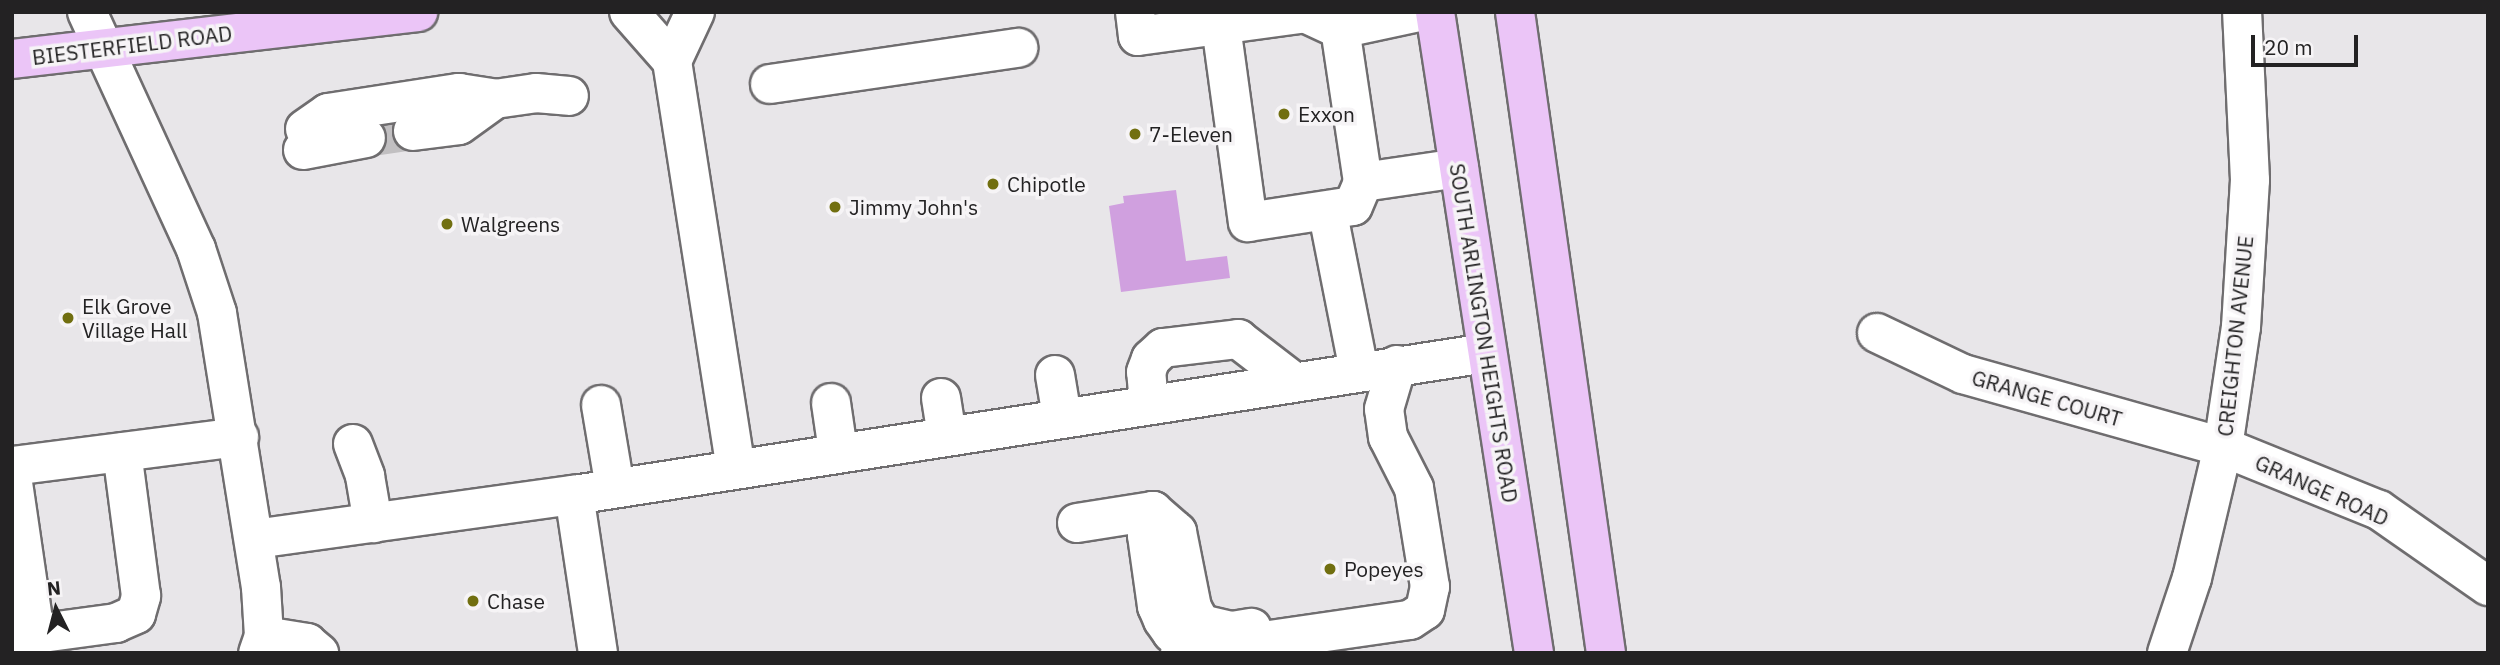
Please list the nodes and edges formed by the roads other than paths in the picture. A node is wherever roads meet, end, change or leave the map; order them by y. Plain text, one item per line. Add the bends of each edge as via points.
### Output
1 (87, 12) edge
2 (418, 12) edge
3 (629, 12) edge
4 (695, 12) edge
5 (1135, 12) edge
6 (1419, 12) edge
7 (1435, 12) edge
8 (1515, 12) edge
9 (2242, 12) edge
10 (1221, 26) junction
11 (1340, 29) junction
12 (1018, 48) dead end
13 (101, 49) junction
14 (12, 59) edge
15 (672, 61) junction
16 (770, 84) dead end
17 (569, 96) dead end
18 (495, 99) junction
19 (413, 131) tunnel mouth
20 (366, 138) tunnel mouth
21 (1459, 168) junction
22 (1363, 182) junction
23 (1328, 214) junction
24 (1877, 334) dead end
25 (1486, 353) junction
26 (1397, 365) junction
27 (1359, 371) junction
28 (1055, 374) dead end
29 (1294, 382) junction
30 (942, 398) dead end
31 (831, 404) dead end
32 (1149, 404) junction
33 (601, 405) dead end
34 (1062, 417) junction
35 (239, 437) junction
36 (947, 437) junction
37 (353, 444) dead end
38 (2223, 447) junction
39 (838, 451) junction
40 (122, 452) junction
41 (12, 466) edge
42 (736, 469) junction
43 (12, 476) edge
44 (615, 488) junction
45 (574, 495) junction
46 (373, 523) junction
47 (1077, 523) dead end
48 (255, 539) junction
49 (2488, 586) edge
50 (1430, 587) junction
51 (24, 636) edge
52 (261, 644) edge
53 (319, 653) edge
54 (598, 653) edge
55 (1180, 653) edge
56 (1534, 653) edge
57 (1606, 653) edge
58 (2167, 653) edge

1 - 13 street
2 - 13 main road, BIESTERFIELD ROAD
3 - 15 street
4 - 15 street
5 - 10 street via 1138,36
6 - 11 street
7 - 21 main road, SOUTH ARLINGTON HEIGHTS ROAD
8 - 57 main road
9 - 38 street, CREIGHTON AVENUE via 2250,180 2241,327
10 - 11 street via 1305,13
10 - 23 street via 1248,222
11 - 22 street
12 - 16 street
13 - 14 main road, BIESTERFIELD ROAD
13 - 35 street via 196,249 218,313
15 - 42 street
17 - 18 street via 536,93
18 - 19 street via 459,125
18 - 20 street via 358,121 304,140
21 - 22 street
21 - 25 main road, SOUTH ARLINGTON HEIGHTS ROAD
22 - 23 street via 1353,206
23 - 27 street
24 - 38 street, GRANGE COURT via 1963,374
25 - 26 street
25 - 56 main road, SOUTH ARLINGTON HEIGHTS ROAD
26 - 27 street
26 - 50 street via 1384,409 1388,437 1414,488
27 - 29 street
28 - 34 street
29 - 32 street
29 - 32 street via 1238,339 1163,348 1146,372
30 - 36 street
31 - 39 street
32 - 34 street
33 - 44 street
34 - 36 street
35 - 40 street
35 - 48 street
36 - 39 street
37 - 46 street via 365,476
38 - 49 street, GRANGE ROAD via 2379,510
38 - 58 street, CREIGHTON AVENUE via 2192,578
39 - 42 street
40 - 41 street
40 - 51 street via 141,596 136,614 116,624
42 - 44 street
43 - 51 street
44 - 45 street
45 - 46 street
45 - 54 street
46 - 48 street
47 - 50 street via 1153,511 1177,532 1192,608 1201,624 1232,631 1416,602
48 - 52 street
50 - 55 street via 1425,610 1410,620
52 - 53 street via 307,643

